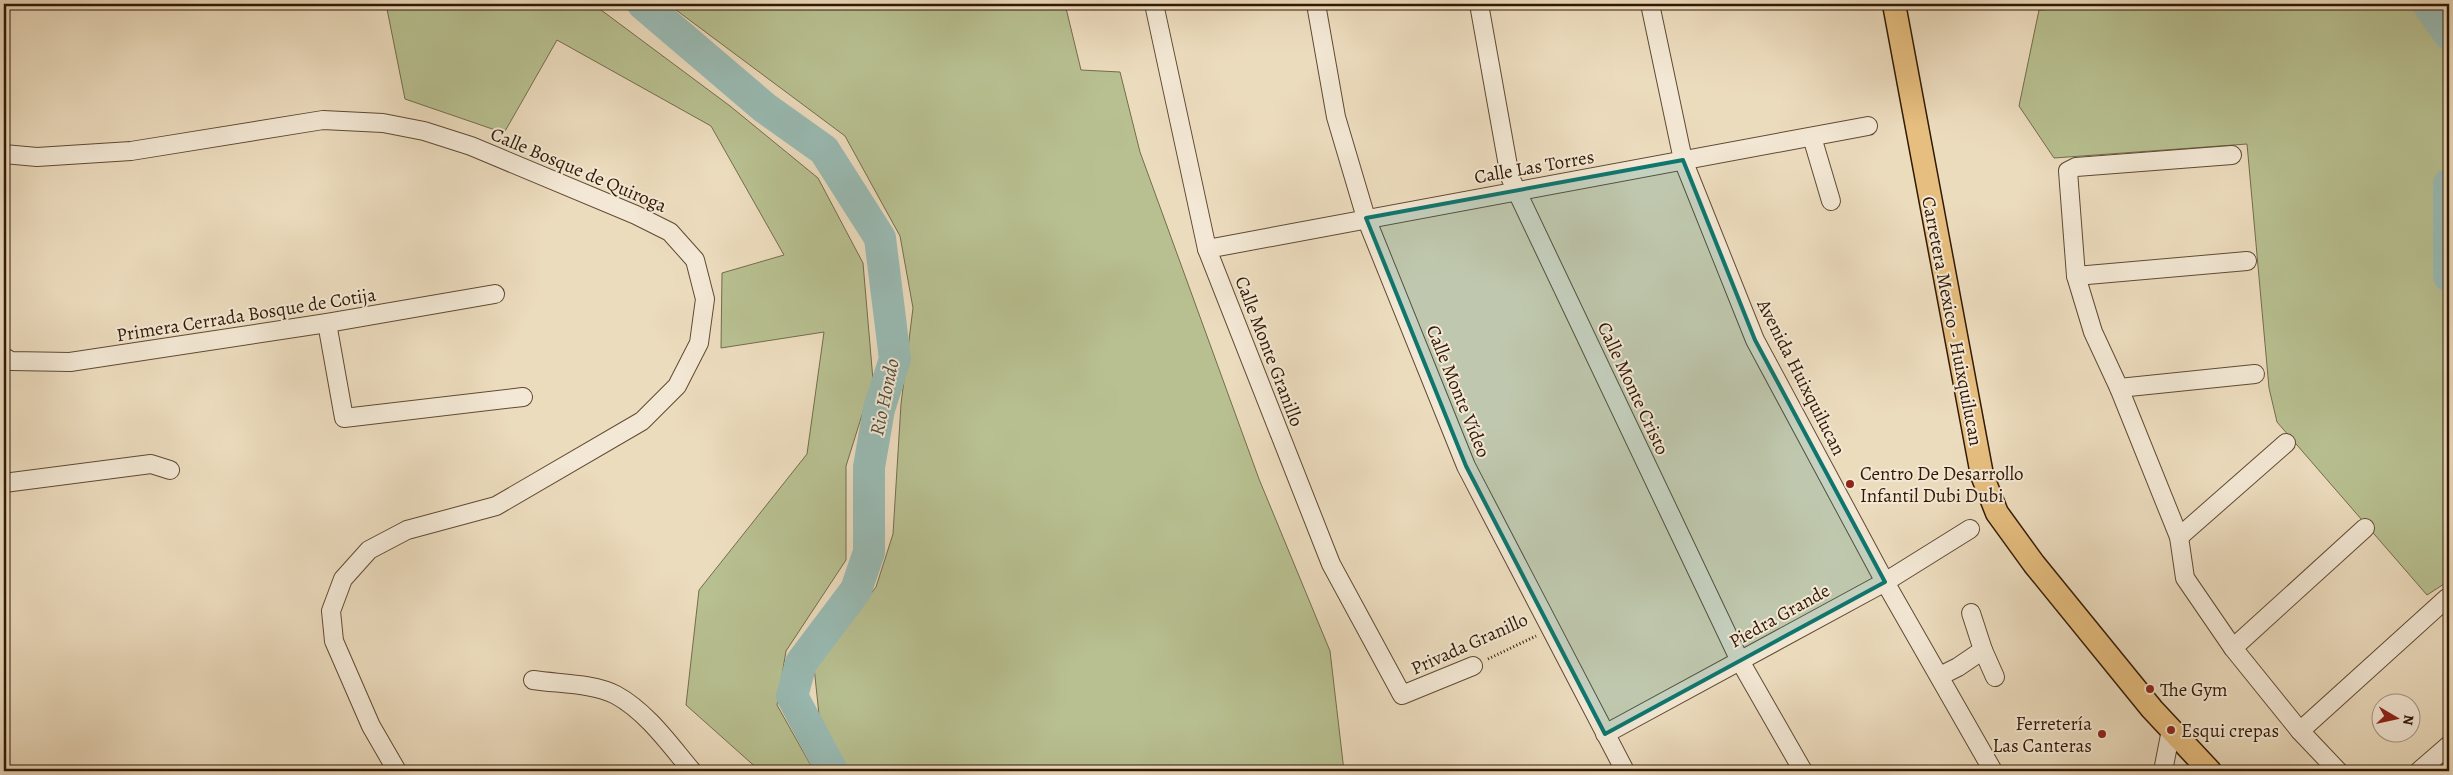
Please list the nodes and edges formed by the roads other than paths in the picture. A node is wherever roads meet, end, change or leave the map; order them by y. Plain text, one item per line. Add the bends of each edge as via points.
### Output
1 (1154, 4) edge
2 (1316, 4) edge
3 (1478, 4) edge
4 (1650, 4) edge
5 (1894, 4) edge
6 (1868, 126) dead end
7 (1812, 136) junction
8 (4, 154) edge
9 (2232, 155) dead end
10 (1684, 160) junction
11 (1517, 191) junction
12 (1831, 201) dead end
13 (1366, 218) junction
14 (1207, 249) junction
15 (2247, 262) dead end
16 (2076, 276) junction
17 (495, 294) dead end
18 (326, 324) junction
19 (4, 357) edge
20 (2255, 374) dead end
21 (2119, 388) junction
22 (523, 397) dead end
23 (2286, 443) dead end
24 (170, 470) dead end
25 (4, 483) edge
26 (2365, 528) dead end
27 (1970, 529) dead end
28 (2179, 537) junction
29 (1886, 582) junction
30 (2446, 598) dead end
31 (1971, 613) dead end
32 (2234, 648) junction
33 (1983, 650) junction
34 (1740, 661) junction
35 (1473, 666) road end
36 (1940, 676) junction
37 (1996, 676) dead end
38 (533, 680) dead end
39 (1402, 695) joint
40 (2171, 730) junction
41 (2300, 731) junction
42 (1605, 734) junction
43 (2449, 745) edge
44 (398, 771) edge
45 (692, 771) edge
46 (1625, 771) edge
47 (1803, 771) edge
48 (1993, 771) edge
49 (2163, 771) edge
50 (2210, 771) edge
51 (2338, 771) edge
52 (2419, 771) edge

1 - 14 street, Calle Monte Granillo
2 - 13 street, Calle Monte Vídeo via 1336,118
3 - 11 street, Calle Monte Cristo via 1510,177
4 - 10 street, Avenida Huixquilucan
5 - 40 main road, Carretera Mexico - Huixquilucan via 1977,446 1989,494 1997,513 2034,564
6 - 7 street, Calle Las Torres
7 - 10 street, Calle Las Torres
7 - 12 street
8 - 44 street, Calle Bosque de Quiroga via 37,157 131,151 323,120 383,123 424,131 471,146 636,214 670,232 695,260 705,299 699,342 677,386 642,421 496,506 407,530 369,550 343,579 332,612 334,641 371,726
9 - 16 street via 2076,167 2068,171
10 - 11 street, Calle Las Torres
10 - 29 street, Avenida Huixquilucan via 1755,340
11 - 13 street, Calle Las Torres
11 - 34 street, Calle Monte Cristo
13 - 14 street, Calle Las Torres
13 - 42 street, Calle Monte Vídeo via 1466,466
14 - 39 street, Calle Monte Granillo via 1331,564
15 - 16 street
16 - 21 street via 2093,332
17 - 18 street, Primera Cerrada Bosque de Cotija
18 - 19 street, Primera Cerrada Bosque de Cotija via 70,362 12,362
18 - 22 street via 344,418
20 - 21 street
21 - 28 street
23 - 28 street
24 - 25 street via 151,464
26 - 32 street
27 - 29 street, Piedra Grande
28 - 32 street via 2185,578
29 - 34 street, Piedra Grande
29 - 36 street, Avenida Huixquilucan
30 - 41 street
31 - 33 street
32 - 41 street
33 - 36 street
33 - 37 street
34 - 42 street, Piedra Grande
34 - 47 street, Calle Monte Cristo
35 - 39 street, Privada Granillo
36 - 48 street, Avenida Huixquilucan
38 - 45 street via 595,688 616,695 645,717
40 - 49 street
40 - 50 main road, Carretera Mexico - Huixquilucan
41 - 51 street
42 - 46 street, Calle Monte Vídeo
43 - 52 street

